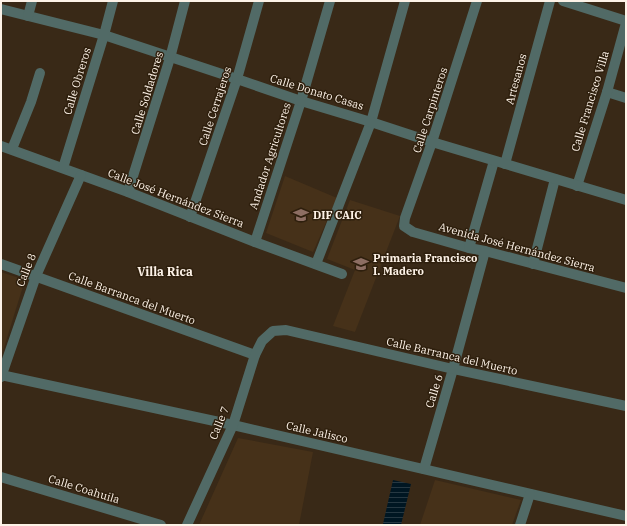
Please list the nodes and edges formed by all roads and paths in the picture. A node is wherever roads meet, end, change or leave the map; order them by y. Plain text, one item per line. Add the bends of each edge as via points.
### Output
1 (32, 1) edge
2 (113, 1) edge
3 (185, 1) edge
4 (259, 1) edge
5 (330, 1) edge
6 (405, 1) edge
7 (477, 1) edge
8 (550, 1) edge
9 (563, 1) edge
10 (1, 9) edge
11 (28, 16) junction
12 (626, 22) edge
13 (104, 35) junction
14 (170, 58) junction
15 (40, 73) dead end
16 (237, 79) junction
17 (607, 92) junction
18 (626, 98) edge
19 (301, 101) junction
20 (371, 122) junction
21 (432, 142) junction
22 (1, 146) edge
23 (12, 149) junction
24 (494, 161) junction
25 (505, 164) junction
26 (63, 168) junction
27 (81, 175) junction
28 (555, 179) junction
29 (577, 186) junction
30 (128, 192) junction
31 (626, 200) edge
32 (190, 217) junction
33 (404, 226) joint
34 (255, 242) junction
35 (469, 248) junction
36 (485, 251) junction
37 (1, 264) edge
38 (316, 264) junction
39 (533, 264) junction
40 (342, 274) dead end
41 (36, 276) junction
42 (626, 288) edge
43 (272, 331) joint
44 (255, 355) junction
45 (453, 369) junction
46 (1, 376) edge
47 (626, 406) edge
48 (232, 425) junction
49 (424, 469) junction
50 (1, 477) edge
51 (530, 494) junction
52 (626, 516) edge
53 (161, 525) edge
54 (187, 525) edge
55 (520, 525) edge

1 - 11 street
2 - 13 street, Calle Obreros
3 - 14 street, Calle Soldadores
4 - 16 street, Calle Cerrajeros
5 - 19 street, Andador Agricultores
6 - 20 street
7 - 21 street, Calle Carpinteros
8 - 25 street, Artesanos
9 - 12 street
10 - 11 street, Calle Donato Casas
11 - 13 street, Calle Donato Casas
12 - 17 street, Calle Francisco Villa
13 - 14 street, Calle Donato Casas
13 - 26 street, Calle Obreros
14 - 16 street, Calle Donato Casas
14 - 30 street, Calle Soldadores
15 - 23 street
16 - 19 street, Calle Donato Casas
16 - 32 street, Calle Cerrajeros
17 - 18 street
17 - 29 street, Calle Francisco Villa
19 - 20 street, Calle Donato Casas
19 - 34 street, Andador Agricultores
20 - 21 street, Calle Donato Casas
20 - 38 street
21 - 24 street, Calle Donato Casas
21 - 33 street, Calle Carpinteros
22 - 23 street, Calle José Hernández Sierra
23 - 26 street, Calle José Hernández Sierra
24 - 25 street, Calle Donato Casas
24 - 35 street
25 - 28 street, Calle Donato Casas
26 - 27 street, Calle José Hernández Sierra
27 - 30 street, Calle José Hernández Sierra
27 - 41 street, Calle 8
28 - 29 street, Calle Donato Casas
28 - 39 street
29 - 31 street, Calle Donato Casas
30 - 32 street, Calle José Hernández Sierra
32 - 34 street, Calle José Hernández Sierra
33 - 35 street, Avenida José Hernández Sierra via 413,232
34 - 38 street, Calle José Hernández Sierra
35 - 36 street, Avenida José Hernández Sierra
36 - 39 street, Avenida José Hernández Sierra
36 - 45 street, Calle 6
37 - 41 street, Calle Barranca del Muerto
38 - 40 street, Calle José Hernández Sierra
39 - 42 street, Avenida José Hernández Sierra
41 - 44 street, Calle Barranca del Muerto
41 - 46 street, Calle 8
43 - 44 street, Calle 7 via 262,341
43 - 45 street, Calle Barranca del Muerto via 286,330
44 - 48 street, Calle 7
45 - 47 street, Calle Barranca del Muerto
45 - 49 street, Calle 6
46 - 48 street, Calle Jalisco
48 - 49 street, Calle Jalisco
48 - 54 street, Calle 7
49 - 51 street, Calle Jalisco
50 - 53 street, Calle Coahuila
51 - 52 street, Calle Jalisco
51 - 55 street

